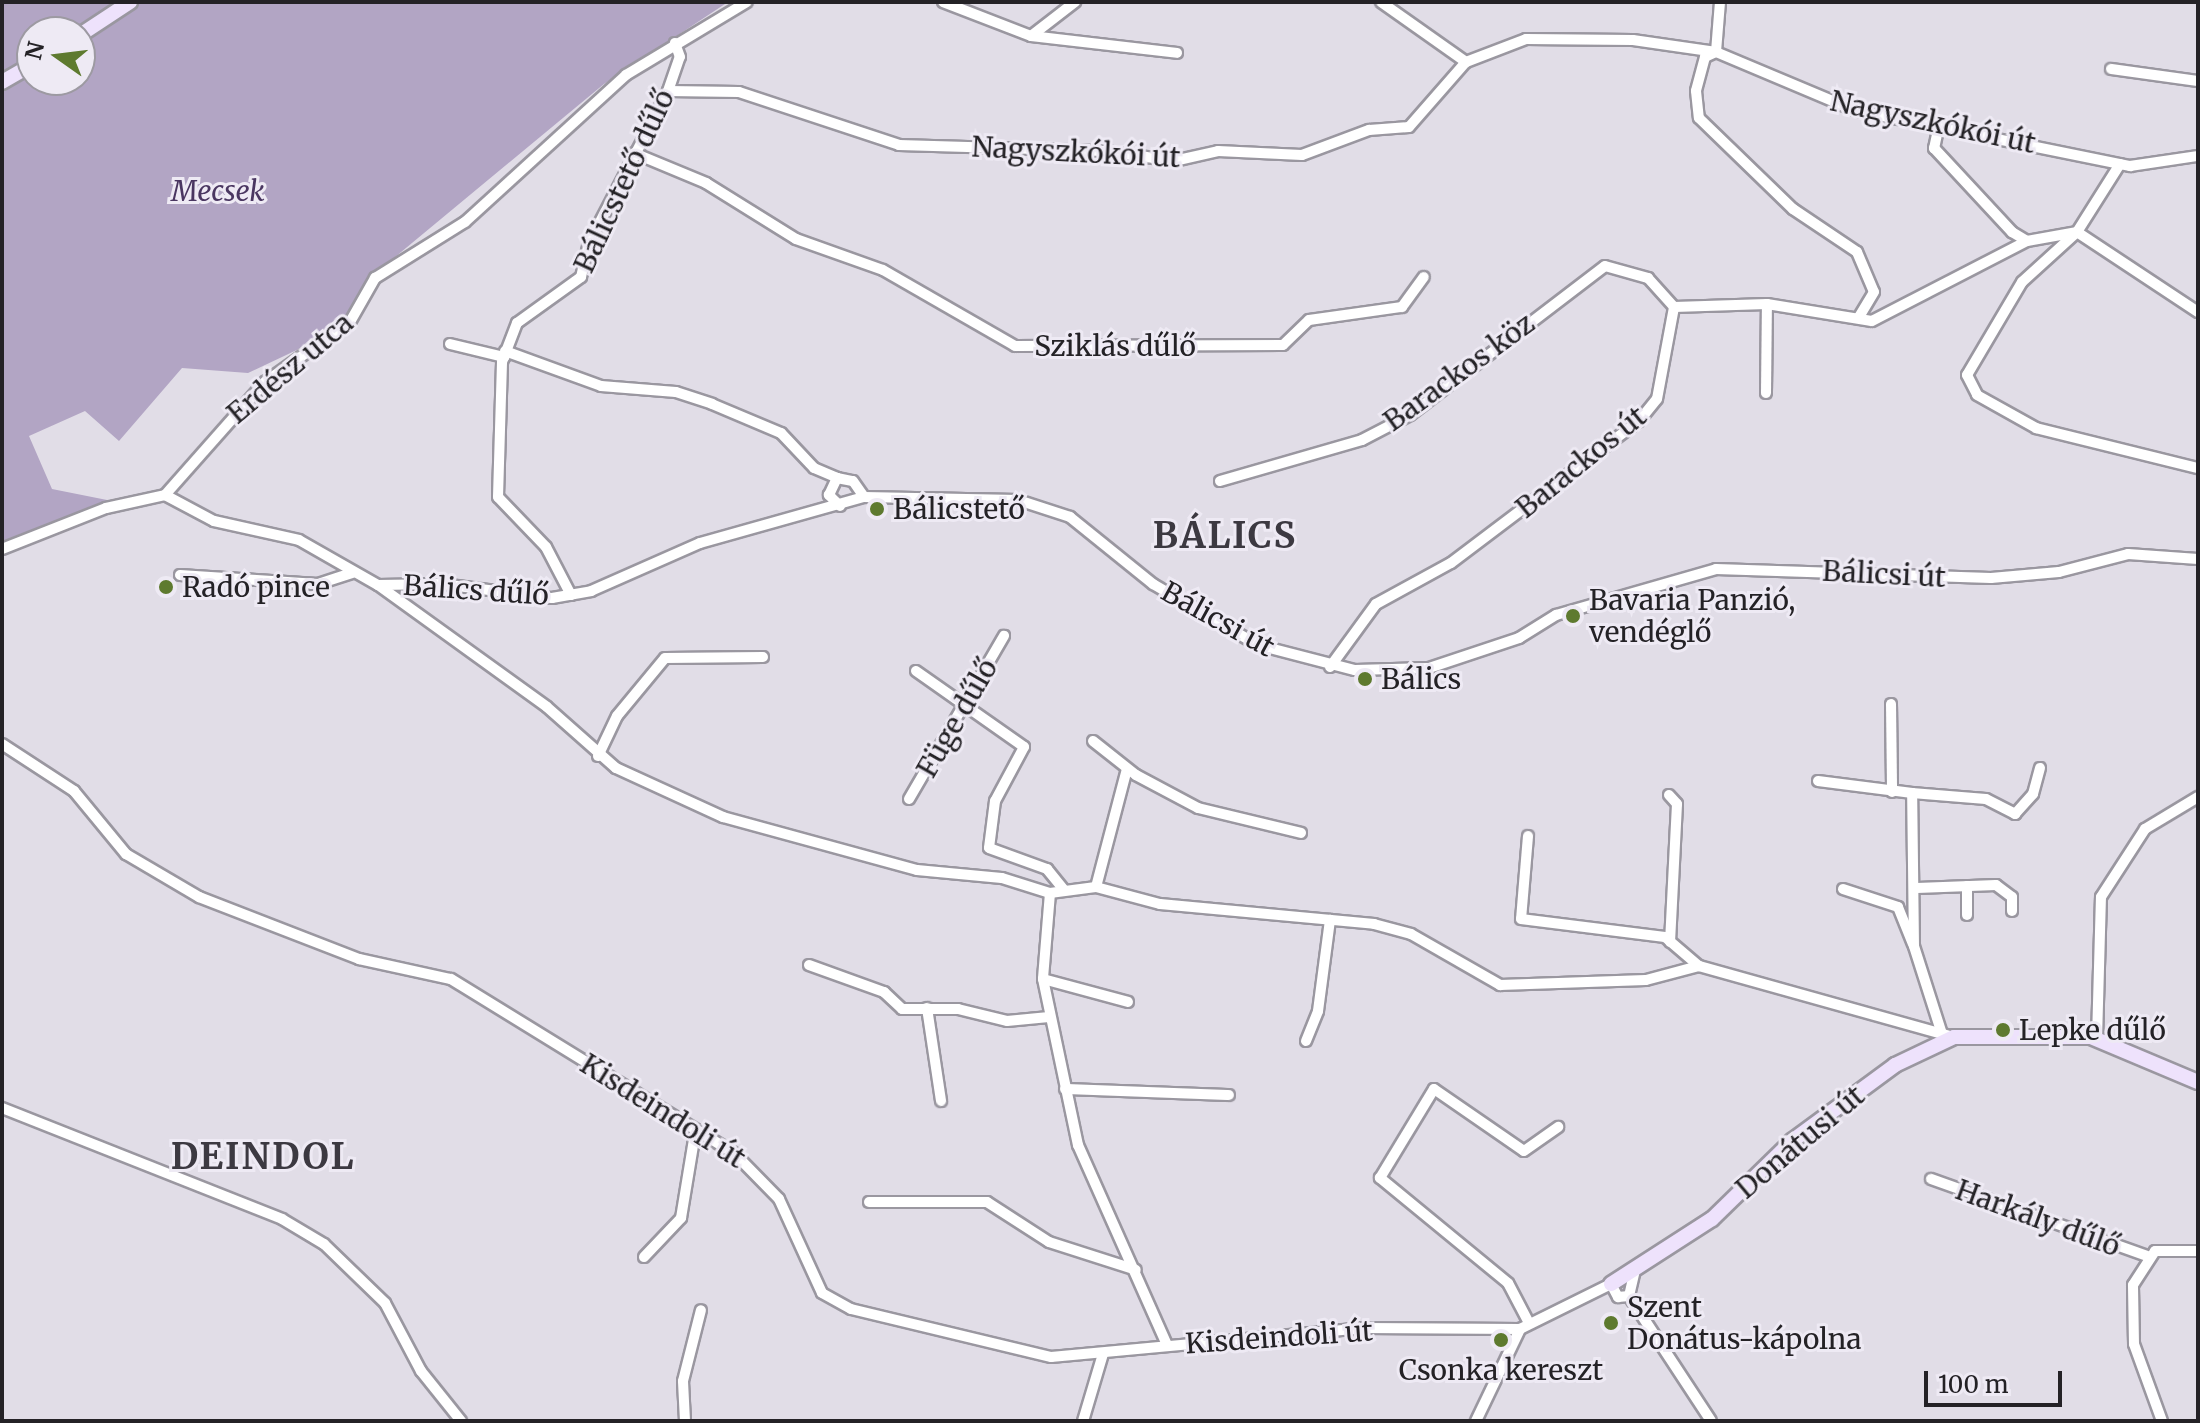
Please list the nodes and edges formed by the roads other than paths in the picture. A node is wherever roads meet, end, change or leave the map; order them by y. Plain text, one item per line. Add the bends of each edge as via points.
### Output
1 (130, 2) edge
2 (747, 2) edge
3 (943, 2) edge
4 (1075, 2) edge
5 (1381, 2) edge
6 (1720, 2) edge
7 (96, 24) edge
8 (1031, 36) junction
9 (675, 43) junction
10 (1716, 52) junction
11 (1177, 53) dead end
12 (1466, 62) junction
13 (2111, 69) dead end
14 (2198, 81) edge
15 (668, 91) junction
16 (1939, 125) junction
17 (634, 153) junction
18 (2198, 156) edge
19 (2120, 164) junction
20 (2077, 232) junction
21 (2027, 241) junction
22 (1424, 277) dead end
23 (1767, 304) junction
24 (1674, 307) junction
25 (2198, 312) edge
26 (1859, 317) junction
27 (450, 344) dead end
28 (504, 354) junction
29 (1766, 393) dead end
30 (2198, 468) edge
31 (837, 478) junction
32 (1220, 481) dead end
33 (165, 495) junction
34 (864, 497) junction
35 (840, 506) junction
36 (2, 549) edge
37 (2198, 559) edge
38 (352, 573) junction
39 (180, 575) dead end
40 (378, 585) junction
41 (571, 595) junction
42 (1004, 636) dead end
43 (763, 657) dead end
44 (1330, 667) junction
45 (916, 671) dead end
46 (1891, 704) dead end
47 (969, 706) junction
48 (1093, 741) dead end
49 (2, 744) edge
50 (598, 756) junction
51 (2040, 768) dead end
52 (1127, 769) junction
53 (1818, 781) dead end
54 (1892, 792) junction
55 (1912, 793) junction
56 (1669, 795) dead end
57 (2198, 797) edge
58 (909, 799) dead end
59 (1301, 833) dead end
60 (1528, 836) dead end
61 (1967, 886) junction
62 (1096, 887) junction
63 (1917, 888) junction
64 (1063, 889) junction
65 (1843, 889) dead end
66 (1050, 893) junction
67 (2012, 911) dead end
68 (1967, 915) dead end
69 (1330, 920) junction
70 (1670, 942) junction
71 (1914, 946) junction
72 (809, 965) dead end
73 (1699, 966) junction
74 (1043, 979) junction
75 (1128, 1002) dead end
76 (927, 1008) junction
77 (1049, 1017) junction
78 (1948, 1036) junction
79 (2097, 1039) junction
80 (1306, 1041) dead end
81 (2198, 1082) edge
82 (1065, 1089) junction
83 (1229, 1095) dead end
84 (941, 1101) dead end
85 (2, 1108) edge
86 (1558, 1127) dead end
87 (695, 1133) junction
88 (1931, 1179) dead end
89 (869, 1202) dead end
90 (2198, 1251) edge
91 (2147, 1256) junction
92 (644, 1257) dead end
93 (1136, 1270) junction
94 (1635, 1271) junction
95 (1611, 1284) junction
96 (1629, 1296) junction
97 (701, 1310) dead end
98 (1525, 1326) junction
99 (1167, 1345) junction
100 (1103, 1354) junction
101 (461, 1421) edge
102 (685, 1421) edge
103 (1083, 1421) edge
104 (1476, 1421) edge
105 (1711, 1421) edge
106 (2162, 1421) edge

1 - 7 street
2 - 9 street, Erdész utca via 706,32
3 - 8 street
4 - 8 street
5 - 12 street
6 - 10 street
8 - 11 street
9 - 15 street, Bálicstető dűlő via 680,57
9 - 33 street, Erdész utca via 626,75 465,222 375,278 350,322 265,382
10 - 12 street, Nagyszkókói út via 1548,38
10 - 16 street, Nagyszkókói út via 1819,100
10 - 26 street via 1705,57 1696,91 1699,118 1793,209 1857,252 1874,292
12 - 15 street, Nagyszkókói út via 1409,127 1369,130 1302,155 1218,151 1174,161 1105,151 899,145 739,92
13 - 14 street
15 - 17 street, Bálicstető dűlő
16 - 19 street, Nagyszkókói út
16 - 21 street via 1934,148
17 - 22 street, Sziklás dűlő via 706,183 796,239 883,270 1015,346 1283,345 1309,320 1402,307
17 - 28 street, Bálicstető dűlő via 584,252 581,277 517,323
18 - 19 street, Nagyszkókói út via 2155,167
19 - 20 street
20 - 21 street
20 - 25 street
20 - 30 street via 2022,282 1967,375 1972,389 2036,428
21 - 26 street via 1872,321
23 - 24 street
23 - 26 street
23 - 29 street
24 - 32 street, Barackos köz via 1648,278 1605,266 1410,415 1362,440
24 - 44 street, Barackos út via 1657,399 1639,421 1451,563 1376,604
27 - 28 street
28 - 31 street via 601,386 676,392 712,404 781,433 814,468
28 - 41 street, Bálicstető dűlő via 498,497 546,547
31 - 34 street via 853,481
31 - 35 street via 829,495
33 - 36 street via 106,508
33 - 38 street, Bálics dűlő via 214,521 299,540
34 - 35 street, Bálicsi út
34 - 44 street, Bálicsi út via 990,498 1053,509 1153,584 1258,645
35 - 41 street, Bálics dűlő via 700,543
37 - 44 street, Bálicsi út via 2128,554 2059,572 1991,578 1716,569 1556,615 1519,638 1429,668
38 - 39 street via 310,584
38 - 40 street, Bálics dűlő
40 - 41 street, Bálics dűlő
40 - 50 street via 547,707
42 - 47 street, Füge dűlő
43 - 50 street via 658,662 617,716
45 - 47 street
46 - 54 street
47 - 58 street, Füge dűlő
47 - 64 street via 1024,747 995,801 989,848 1047,869
48 - 52 street
49 - 87 street, Kisdeindoli út via 74,791 126,854 199,897 359,959 451,979
50 - 66 street via 723,817 917,870 1002,878
51 - 55 street via 2033,794 2015,814 1986,799
52 - 59 street via 1198,808
52 - 62 street
53 - 54 street
54 - 55 street
55 - 63 street
56 - 70 street via 1677,804
57 - 79 street via 2145,829 2101,897
60 - 70 street via 1521,919
61 - 63 street
61 - 67 street via 2006,887
61 - 68 street
62 - 64 street
62 - 69 street via 1160,904
63 - 71 street
64 - 66 street
65 - 71 street via 1898,907
66 - 74 street
69 - 73 street via 1411,934 1473,974 1531,989 1646,980
69 - 80 street via 1318,1011
70 - 73 street
71 - 78 street
72 - 76 street via 884,992 902,1009
73 - 78 street
74 - 75 street
74 - 77 street
76 - 77 street via 1007,1021
76 - 84 street
77 - 82 street
78 - 79 street, Donátusi út
78 - 94 street, Donátusi út via 1895,1065 1792,1141 1712,1219
79 - 81 street, Donátusi út
82 - 83 street
82 - 93 street via 1091,1180
85 - 101 street via 282,1219 324,1244 385,1303 421,1371
86 - 98 street via 1524,1151 1434,1089 1380,1178 1508,1283
87 - 92 street via 681,1218
87 - 100 street, Kisdeindoli út via 762,1176 822,1293 833,1301 1025,1357
88 - 91 street, Harkály dűlő
89 - 93 street via 987,1202 1049,1242
90 - 91 street via 2167,1246
91 - 106 street via 2133,1285 2131,1318 2138,1364
93 - 99 street
94 - 95 street, Donátusi út
94 - 96 street
95 - 96 street via 1618,1297
95 - 98 street, Donátusi út
96 - 105 street
97 - 102 street via 683,1381
98 - 99 street, Kisdeindoli út via 1365,1328
98 - 104 street
99 - 100 street, Kisdeindoli út
100 - 103 street

